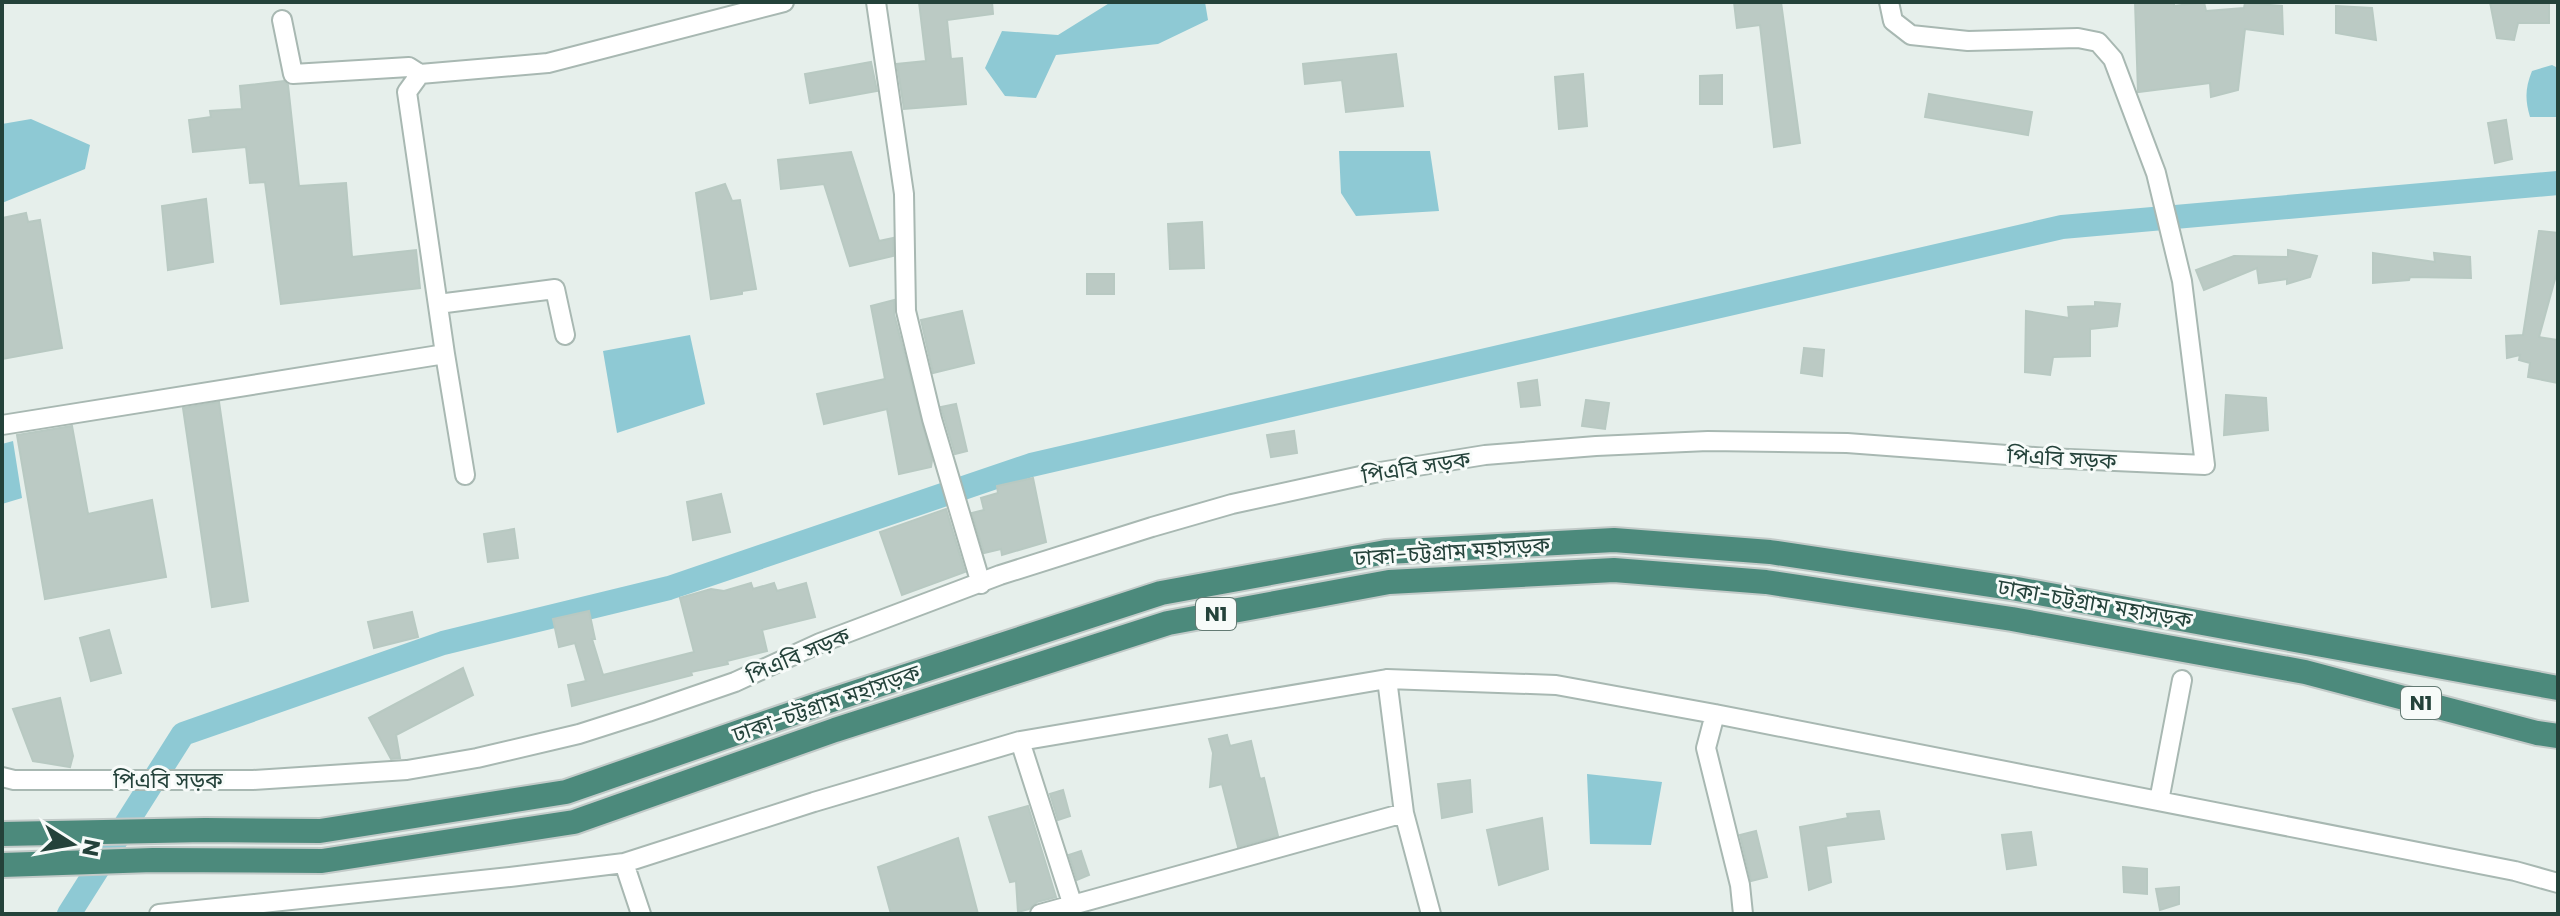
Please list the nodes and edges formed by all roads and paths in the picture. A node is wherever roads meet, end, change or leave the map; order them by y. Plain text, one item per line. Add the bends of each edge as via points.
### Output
1 (783, 2) edge
2 (876, 2) edge
3 (1889, 2) edge
4 (282, 20) dead end
5 (420, 74) junction
6 (438, 304) junction
7 (565, 335) dead end
8 (445, 354) junction
9 (2, 425) edge
10 (465, 475) dead end
11 (981, 584) junction
12 (1387, 679) junction
13 (2182, 680) dead end
14 (2552, 687) edge
15 (1715, 714) junction
16 (2548, 734) edge
17 (1020, 741) junction
18 (2, 777) edge
19 (2159, 801) junction
20 (1404, 813) junction
21 (2, 834) edge
22 (624, 863) junction
23 (2, 865) edge
24 (2558, 883) edge
25 (1073, 906) junction
26 (159, 914) edge
27 (641, 914) edge
28 (1040, 914) edge
29 (1431, 914) edge
30 (1743, 914) edge

1 - 5 street via 548,63
2 - 11 street via 904,194 906,311
3 - 11 street, পিএবি সড়ক via 1893,21 1911,35 1968,41 2078,38 2098,42 2113,59 2156,173 2182,281 2205,465 1739,441 1485,455 1232,504
4 - 5 street via 293,74 409,67
5 - 6 street via 407,92
6 - 7 street via 555,289
6 - 8 street
8 - 9 street
8 - 10 street
11 - 18 street, পিএবি সড়ক via 820,643 735,682 579,734 477,758 407,770 253,780
12 - 15 street via 1556,685
12 - 17 street
12 - 20 street
13 - 19 street
14 - 21 highway, ঢাকা-চট্টগ্রাম মহাসড়ক / N1 via 2017,589 1770,552 1614,540 1386,552 1161,593 566,792 320,831
15 - 19 street
15 - 30 street via 1706,748
16 - 23 highway, ঢাকা-চট্টগ্রাম মহাসড়ক / N1 via 2305,672 2012,619 1766,582 1614,570 1434,579 1389,582 1168,623 835,730 574,822 322,861
17 - 22 street
17 - 25 street
19 - 24 street
20 - 25 street
20 - 29 street
22 - 26 street
22 - 27 street
25 - 28 street

